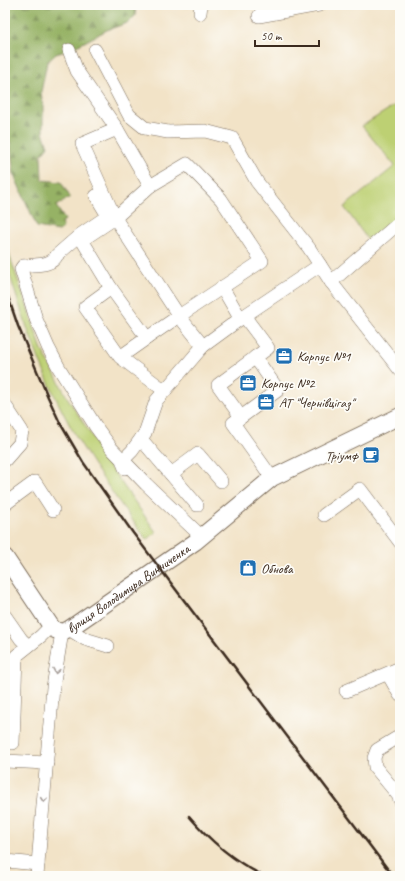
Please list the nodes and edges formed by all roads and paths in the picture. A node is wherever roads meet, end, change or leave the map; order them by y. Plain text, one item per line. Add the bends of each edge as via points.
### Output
1 (267, 5) edge
2 (319, 5) edge
3 (69, 50) dead end
4 (94, 50) dead end
5 (117, 129) junction
6 (150, 186) junction
7 (96, 196) dead end
8 (115, 218) junction
9 (400, 222) edge
10 (320, 265) junction
11 (331, 282) junction
12 (222, 287) junction
13 (111, 288) junction
14 (179, 316) junction
15 (242, 317) junction
16 (147, 338) junction
17 (203, 346) junction
18 (120, 357) junction
19 (255, 357) junction
20 (400, 370) edge
21 (165, 390) junction
22 (5, 405) edge
23 (400, 416) edge
24 (241, 417) junction
25 (141, 439) junction
26 (5, 460) edge
27 (123, 460) junction
28 (171, 474) junction
29 (272, 478) junction
30 (221, 481) dead end
31 (5, 504) edge
32 (197, 505) dead end
33 (53, 510) dead end
34 (324, 516) dead end
35 (198, 539) junction
36 (400, 542) edge
37 (5, 557) edge
38 (5, 616) edge
39 (61, 629) junction
40 (5, 634) edge
41 (24, 642) junction
42 (108, 646) dead end
43 (10, 656) edge
44 (400, 668) edge
45 (388, 674) junction
46 (346, 691) dead end
47 (400, 695) edge
48 (400, 736) edge
49 (13, 743) dead end
50 (5, 761) edge
51 (47, 763) junction
52 (400, 800) edge
53 (5, 861) edge
54 (38, 870) edge

1 - 2 street via 259,16
3 - 5 street via 78,71
4 - 10 street via 129,115 145,128 168,132 205,131 232,138 258,182 310,248
5 - 6 street
5 - 8 street via 82,144
6 - 8 street
6 - 12 street via 187,164 221,199 262,261
7 - 27 street via 108,216 80,235 51,262 23,266 21,269 36,319 59,368 96,427
8 - 13 street via 82,240
8 - 14 street
9 - 11 street
10 - 11 street
10 - 15 street
11 - 20 street
12 - 14 street
12 - 15 street
13 - 16 street
13 - 18 street via 85,307
14 - 16 street
14 - 17 street
15 - 17 street
15 - 19 street via 268,348
16 - 18 street
17 - 21 street
18 - 21 street
19 - 24 street via 278,390
19 - 24 street via 218,384
21 - 25 street via 156,401 146,433
22 - 26 street via 22,431 20,443
23 - 29 main road, вулиця Володимира Винниченка
24 - 29 street via 233,423
25 - 27 street
25 - 28 street
27 - 35 street
28 - 30 street via 198,454
28 - 32 street
29 - 35 main road, вулиця Володимира Винниченка
31 - 33 street via 35,482
34 - 36 street via 360,489
35 - 39 main road, вулиця Володимира Винниченка
37 - 39 main road
38 - 41 street
39 - 41 street
39 - 42 street
39 -> 51 street, вулиця Володимира Винниченка
40 - 41 street
41 - 43 street
43 - 49 street
44 - 45 street
45 - 46 street
45 - 47 street
48 - 52 street via 377,750 374,758 375,767
50 - 51 street
51 -> 54 street, вулиця Володимира Винниченка
53 - 54 street

